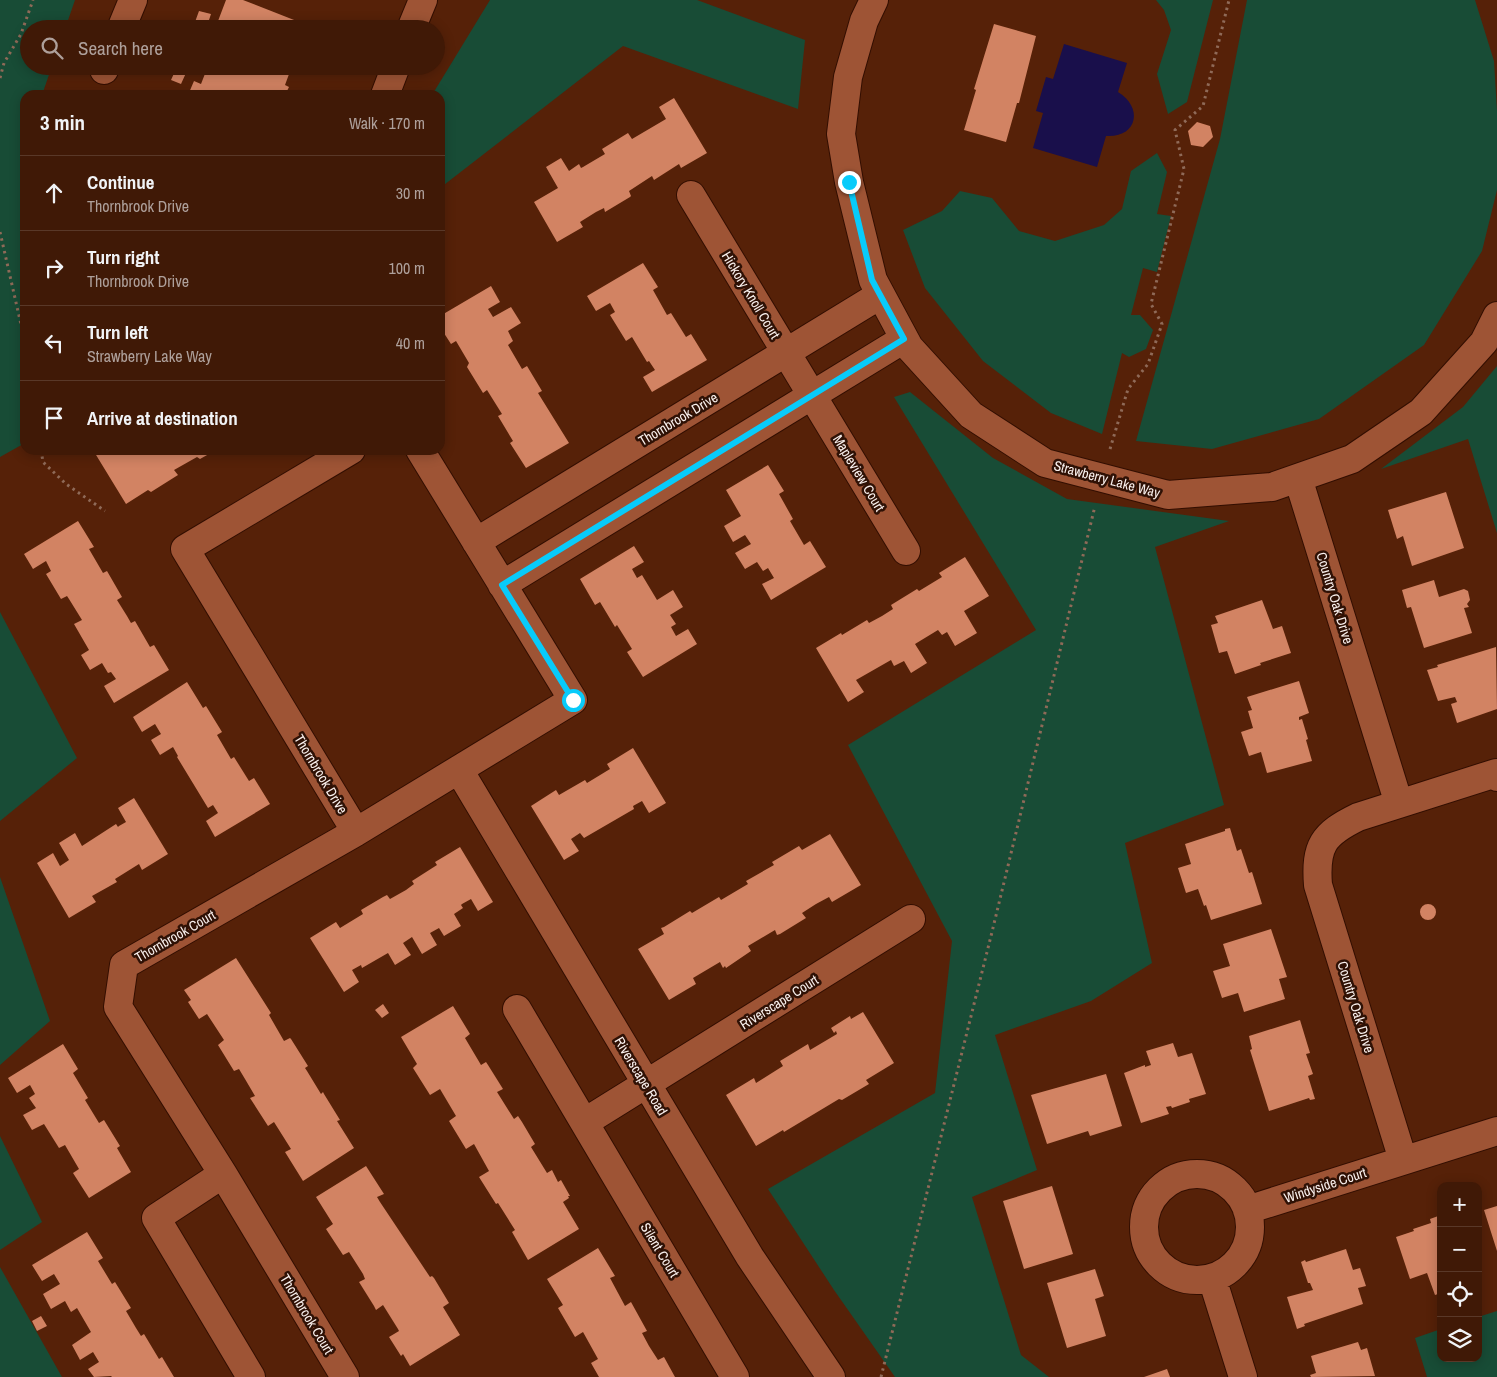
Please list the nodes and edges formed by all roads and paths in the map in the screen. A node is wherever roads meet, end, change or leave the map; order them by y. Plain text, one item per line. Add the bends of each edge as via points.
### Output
1 (33, 0) edge
2 (133, 0) edge
3 (423, 0) edge
4 (874, 0) edge
5 (1229, 0) edge
6 (27, 20) edge
7 (125, 20) edge
8 (415, 20) edge
9 (20, 37) edge
10 (393, 75) edge
11 (0, 78) edge
12 (387, 90) edge
13 (690, 195) dead end
14 (0, 232) edge
15 (880, 295) junction
16 (1497, 316) edge
17 (20, 322) edge
18 (904, 339) junction
19 (786, 353) junction
20 (812, 395) junction
21 (42, 455) edge
22 (342, 455) edge
23 (423, 455) edge
24 (1101, 477) junction
25 (1298, 478) junction
26 (105, 511) dead end
27 (476, 542) junction
28 (906, 551) dead end
29 (502, 585) junction
30 (459, 770) junction
31 (1497, 774) edge
32 (1399, 804) junction
33 (356, 832) junction
34 (912, 918) dead end
35 (517, 1009) dead end
36 (646, 1084) junction
37 (585, 1122) junction
38 (1497, 1131) edge
39 (1403, 1160) junction
40 (223, 1174) junction
41 (1247, 1210) junction
42 (1212, 1278) junction
43 (251, 1377) edge
44 (345, 1377) edge
45 (735, 1377) edge
46 (831, 1377) edge
47 (881, 1377) edge
48 (1243, 1377) edge

1 - 6 path
2 - 7 street
3 - 8 street
4 - 15 street, Strawberry Lake Way via 864,21 848,77 841,134 855,211 872,280
5 - 24 path via 1202,106 1175,130 1184,169 1151,304 1162,324 1148,364 1128,389
9 - 11 path via 4,62
10 - 12 street
13 - 19 street, Hickory Knoll Court
14 - 17 path
15 - 18 street, Strawberry Lake Way
15 - 19 street, Thornbrook Drive
16 - 25 street, Strawberry Lake Way via 1484,342 1421,412 1352,459
18 - 20 street
18 - 24 street, Strawberry Lake Way via 971,415 1045,462
19 - 20 street, Hickory Knoll Court
19 - 27 street, Thornbrook Drive
20 - 28 street, Mapleview Court
20 - 29 street
21 - 26 path via 44,462 66,484
22 - 33 street, Thornbrook Drive via 185,550
23 - 27 street
24 - 25 street, Strawberry Lake Way via 1168,495 1272,487
24 - 47 path via 990,942
25 - 32 street, Country Oak Drive
27 - 29 street
29 - 30 street via 573,700
30 - 33 street
30 - 36 street, Riverscape Road
31 - 32 street, Country Oak Drive
32 - 39 street, Country Oak Drive via 1358,817 1337,828 1323,843 1316,864 1318,885
33 - 40 street, Thornbrook Court via 124,966 118,1007
34 - 36 street, Riverscape Court
35 - 37 street, Silent Court
36 - 37 street
36 - 46 street, Riverscape Road via 750,1257
37 - 45 street, Silent Court
38 - 39 street
39 - 41 street, Windyside Court
40 - 43 street via 156,1218
40 - 44 street, Thornbrook Court
41 - 42 street via 1250,1228 1245,1248 1233,1265
41 - 42 street via 1235,1190 1218,1178 1198,1174 1178,1177 1160,1188 1148,1205 1143,1225 1146,1243 1158,1263 1175,1275
42 - 48 street

